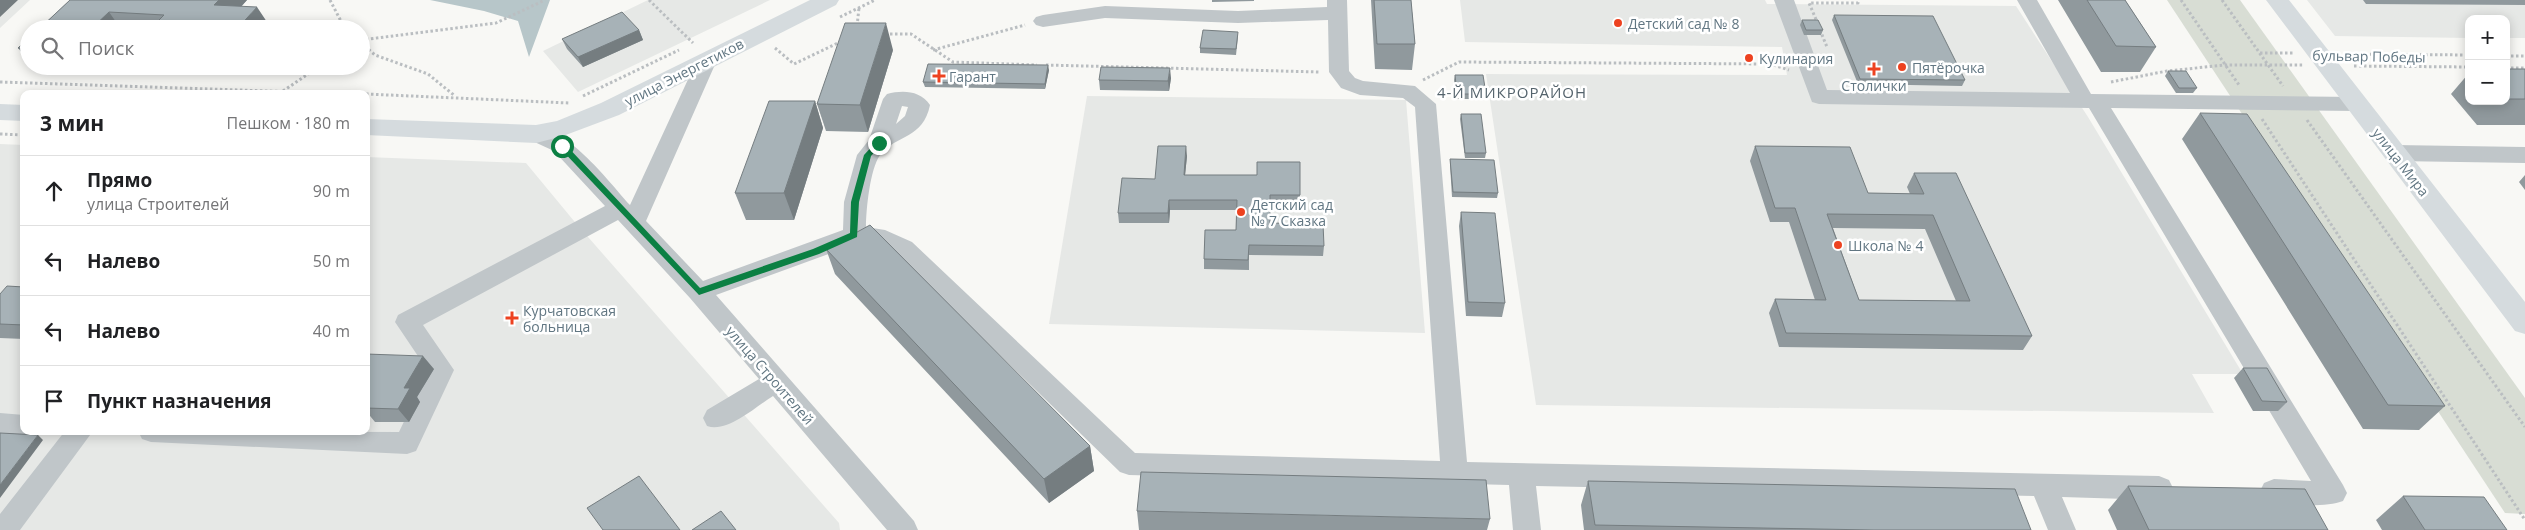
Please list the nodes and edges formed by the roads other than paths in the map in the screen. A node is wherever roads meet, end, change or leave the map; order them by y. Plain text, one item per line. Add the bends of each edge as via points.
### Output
1 (1784, 0) edge
2 (2027, 0) edge
3 (2277, 0) edge
4 (815, 3) edge
5 (1338, 7) edge
6 (1043, 21) road end
7 (700, 48) junction
8 (2090, 100) junction
9 (2356, 104) junction
10 (0, 112) edge
11 (20, 113) edge
12 (370, 127) edge
13 (536, 134) junction
14 (879, 143) dead end
15 (2395, 153) junction
16 (2525, 155) edge
17 (627, 215) junction
18 (854, 235) junction
19 (699, 292) junction
20 (2525, 323) edge
21 (776, 381) junction
22 (716, 418) dead end
23 (0, 424) edge
24 (20, 426) edge
25 (77, 435) edge
26 (237, 435) edge
27 (1454, 473) junction
28 (1522, 474) junction
29 (2043, 485) junction
30 (2188, 489) edge
31 (2246, 490) edge
32 (4, 530) edge
33 (904, 530) edge
34 (1527, 530) edge
35 (2062, 530) edge

1 - 8 street via 1819,97
2 - 8 street
3 - 9 main road, улица Мира
4 - 7 main road, улица Энергетиков via 758,35
5 - 6 street via 1238,17 1106,12
5 - 27 street via 1339,72 1348,83 1360,88 1408,91 1425,104
7 - 13 main road, улица Энергетиков via 610,109 563,128
7 - 17 street
8 - 9 street
8 - 31 street via 2333,493
9 - 15 main road, улица Мира
10 - 11 main road
12 - 13 main road, улица Энергетиков
13 - 17 street, улица Строителей via 562,146
14 - 18 street via 868,155 855,202
15 - 16 street
15 - 20 main road, улица Мира
17 - 19 street, улица Строителей
17 - 26 street via 407,322 441,370 408,443
18 - 19 street via 816,252
18 - 27 street via 877,236 904,248 1129,464
19 - 21 street, улица Строителей
21 - 22 street
21 - 33 street, улица Строителей
23 - 24 street
25 - 32 street
27 - 28 street
28 - 29 street
28 - 34 street
29 - 30 street
29 - 35 street

